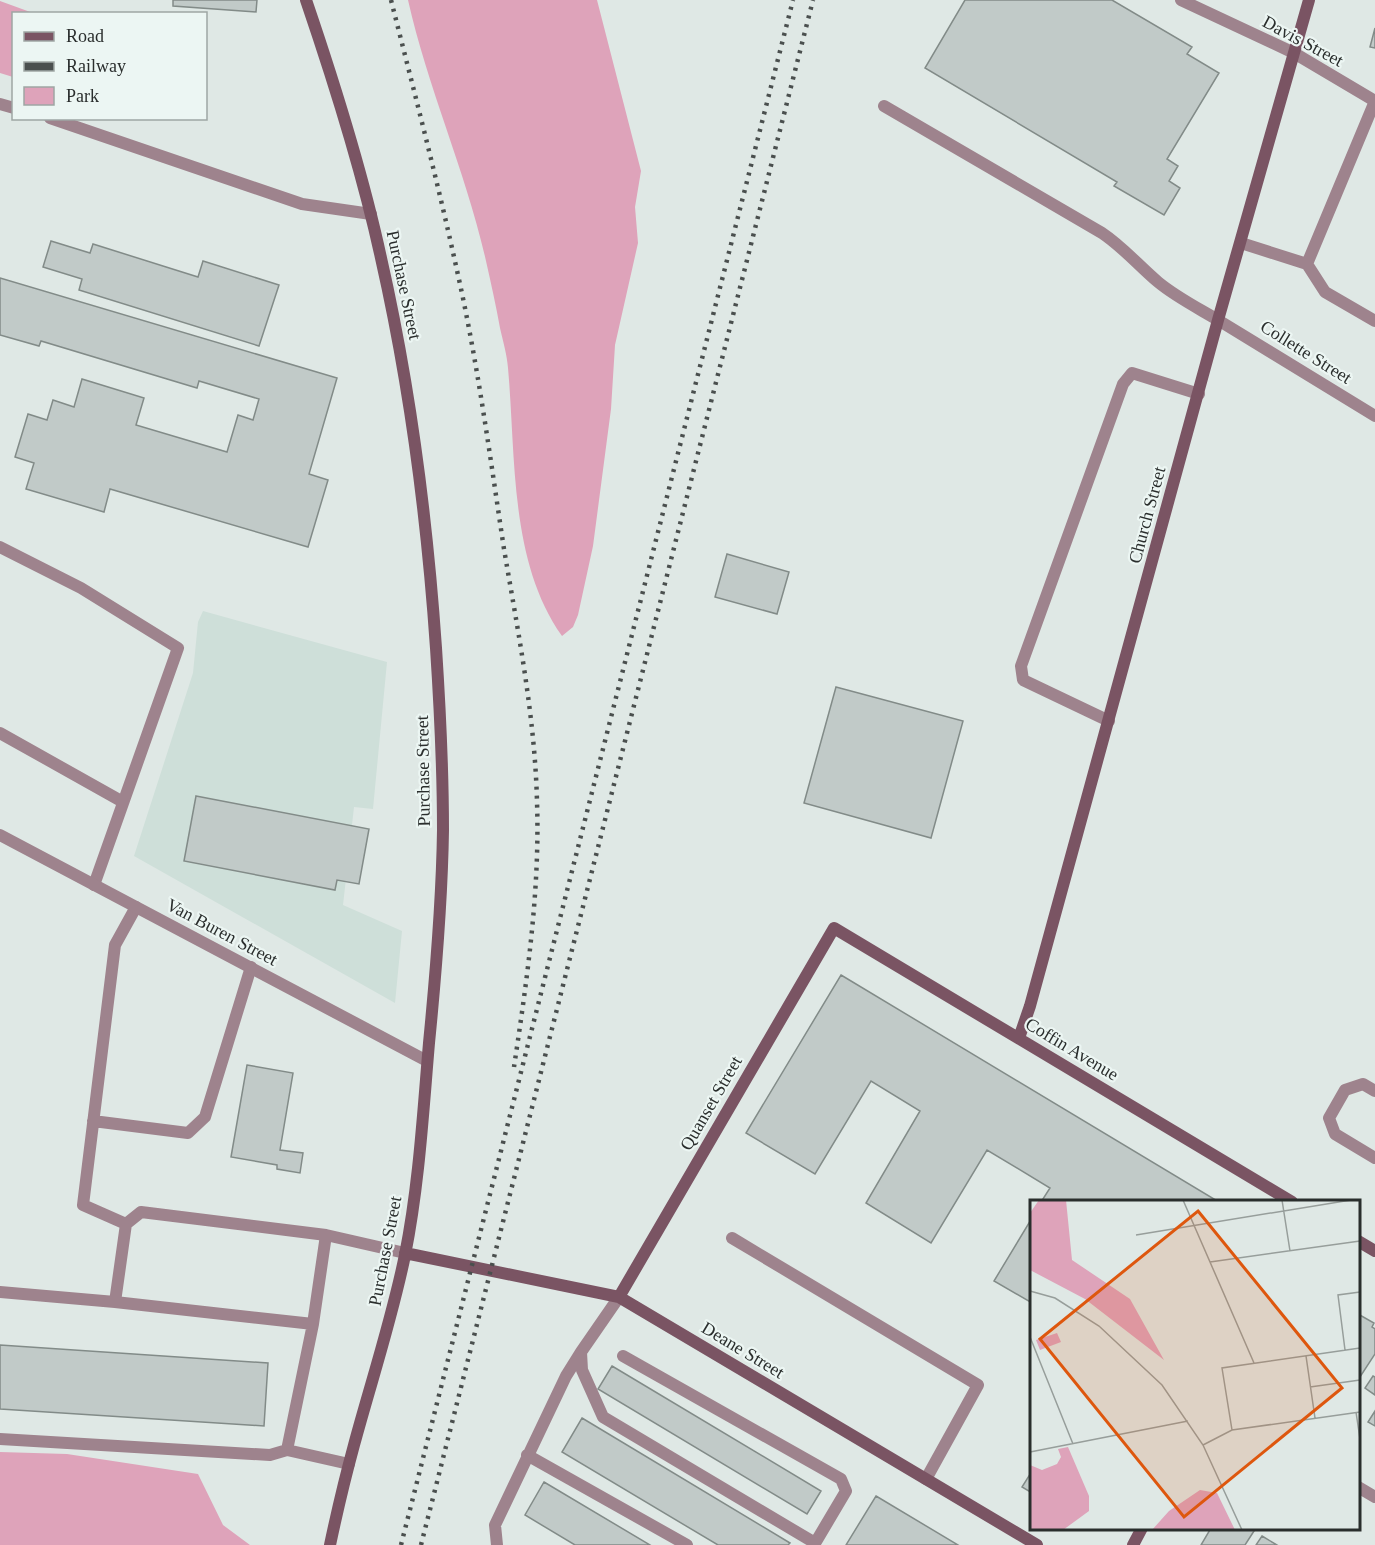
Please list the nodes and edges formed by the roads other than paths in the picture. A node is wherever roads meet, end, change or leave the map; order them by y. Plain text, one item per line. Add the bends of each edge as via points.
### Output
1 (306, 0) edge
2 (1180, 0) edge
3 (1309, 0) edge
4 (1294, 53) junction
5 (1375, 101) edge
6 (885, 106) dead end
7 (56, 120) edge
8 (371, 214) junction
9 (1241, 243) junction
10 (1307, 264) junction
11 (1218, 320) junction
12 (1375, 321) edge
13 (1199, 394) junction
14 (1375, 416) edge
15 (0, 547) edge
16 (1109, 721) junction
17 (0, 733) edge
18 (123, 802) junction
19 (0, 835) edge
20 (94, 885) junction
21 (136, 906) junction
22 (834, 928) joint
23 (251, 968) junction
24 (1019, 1038) junction
25 (427, 1060) junction
26 (1375, 1091) edge
27 (93, 1121) junction
28 (1375, 1158) edge
29 (1289, 1200) edge
30 (126, 1224) junction
31 (326, 1236) junction
32 (732, 1239) dead end
33 (405, 1253) junction
34 (0, 1292) edge
35 (619, 1297) junction
36 (114, 1302) junction
37 (313, 1324) junction
38 (581, 1352) junction
39 (623, 1356) dead end
40 (0, 1438) edge
41 (287, 1449) junction
42 (527, 1455) junction
43 (349, 1464) junction
44 (926, 1479) junction
45 (1360, 1488) edge
46 (1375, 1497) edge
47 (1141, 1530) edge
48 (814, 1544) edge
49 (330, 1545) edge
50 (497, 1545) edge
51 (687, 1545) edge
52 (1037, 1545) edge
53 (1133, 1545) edge

1 - 8 main road, Purchase Street
2 - 4 street, Davis Street
3 - 4 main road, Church Street
4 - 5 street, Davis Street
4 - 9 main road, Church Street
5 - 10 street
6 - 11 street, Collette Street via 1113,240 1170,291
7 - 8 street via 303,204
8 - 25 main road, Purchase Street via 395,324 417,458 439,690 443,832
9 - 10 street
9 - 11 main road, Church Street
10 - 12 street via 1325,292
11 - 13 main road, Church Street
11 - 14 street, Collette Street
13 - 16 main road, Church Street
13 - 16 street via 1132,373 1123,384 1021,666 1023,680
15 - 18 street via 81,588 178,648
16 - 24 main road, Church Street
17 - 18 street
18 - 20 street
19 - 20 street, Van Buren Street
20 - 21 street, Van Buren Street
21 - 23 street, Van Buren Street
21 - 27 street via 115,945
22 - 24 main road, Coffin Avenue
22 - 35 main road, Quanset Street
23 - 25 street, Van Buren Street
23 - 27 street via 205,1117 188,1133
24 - 29 main road, Coffin Avenue
25 - 33 main road, Purchase Street
26 - 28 street via 1363,1084 1345,1090 1329,1118 1335,1134
27 - 30 street via 82,1205
30 - 31 street via 141,1212
30 - 36 street
31 - 33 street
31 - 37 street
32 - 44 street via 978,1385
33 - 35 main road, Deane Street
33 - 43 main road, Purchase Street
34 - 36 street
35 - 38 street
35 - 44 main road, Deane Street
36 - 37 street
37 - 41 street
38 - 42 street
38 - 48 street via 582,1370 603,1417
39 - 48 street via 841,1479 846,1491
40 - 41 street via 270,1455
41 - 43 street
42 - 50 street via 495,1525
42 - 51 street
43 - 49 main road, Purchase Street
44 - 52 main road, Deane Street
45 - 46 street
47 - 53 main road

